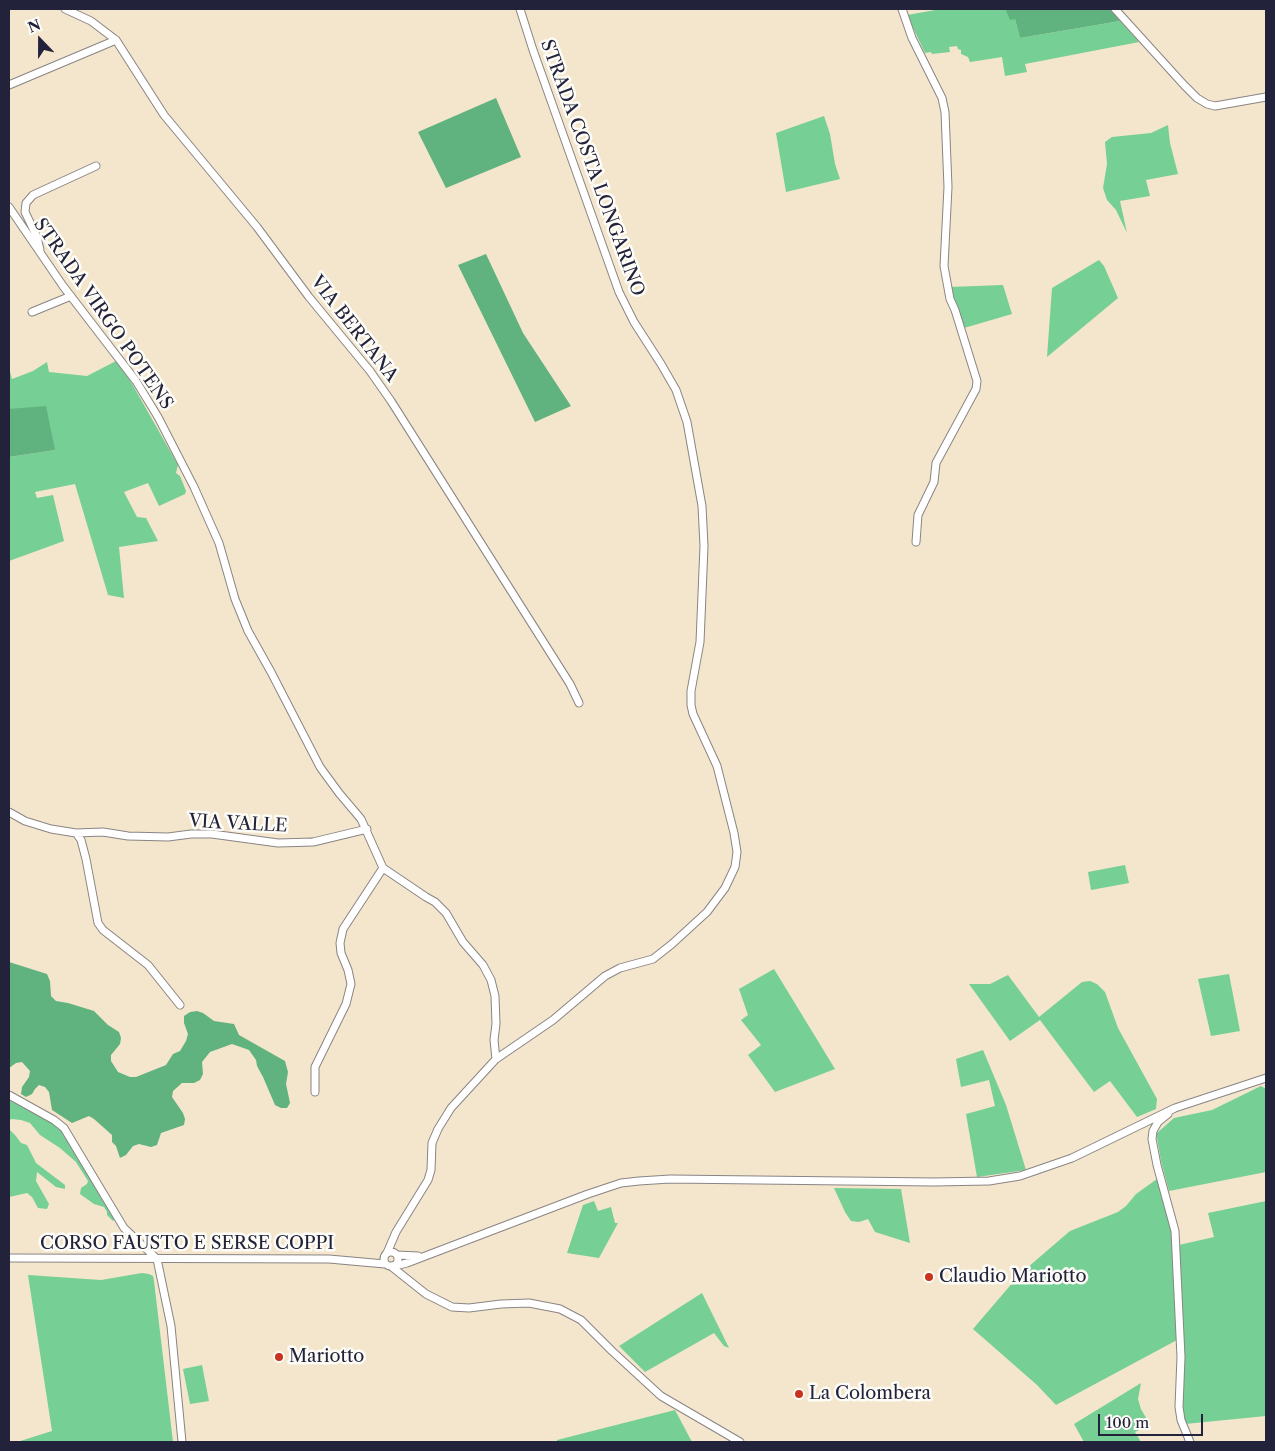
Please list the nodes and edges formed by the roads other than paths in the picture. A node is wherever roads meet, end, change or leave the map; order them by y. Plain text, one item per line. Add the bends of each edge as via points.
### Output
1 (65, 9) edge
2 (520, 9) edge
3 (902, 9) edge
4 (1115, 9) edge
5 (116, 40) junction
6 (9, 85) edge
7 (1266, 97) edge
8 (96, 166) dead end
9 (9, 208) edge
10 (40, 253) junction
11 (71, 296) junction
12 (32, 312) dead end
13 (916, 542) dead end
14 (579, 703) dead end
15 (9, 812) edge
16 (366, 828) junction
17 (76, 833) junction
18 (384, 868) junction
19 (180, 1005) dead end
20 (496, 1059) junction
21 (1266, 1078) edge
22 (315, 1092) dead end
23 (9, 1095) edge
24 (1175, 1108) junction
25 (393, 1239) junction
26 (386, 1254) junction
27 (397, 1255) junction
28 (426, 1256) junction
29 (9, 1258) edge
30 (157, 1259) junction
31 (366, 1261) junction
32 (391, 1265) junction
33 (182, 1442) edge
34 (740, 1442) edge
35 (1190, 1442) edge

1 - 5 street, VIA BERTANA via 91,21
2 - 20 street, STRADA COSTA LONGARINO via 623,303 676,390 687,422 702,506 704,546 700,642 691,705 717,766 737,852 725,888 707,912 672,944 653,958 605,976 553,1020
3 - 13 street via 912,38 942,98 945,112 948,187 944,266 950,299 977,381 976,389 936,463 934,482 918,515
4 - 7 street via 1184,85 1207,104 1215,106
5 - 6 street
5 - 14 street, VIA BERTANA via 164,115 257,227 391,401
8 - 10 street via 33,195 26,203
9 - 10 street, STRADA VIRGO POTENS
10 - 11 street, STRADA VIRGO POTENS
11 - 12 street
11 - 16 street, STRADA VIRGO POTENS via 136,381 158,418 219,543 248,631 320,767
15 - 17 street, VIA VALLE via 25,821
16 - 17 street, VIA VALLE via 312,842 278,843 212,834 168,837
16 - 18 street, STRADA VIRGO POTENS
17 - 19 street via 86,859 98,923 148,965
18 - 20 street, STRADA VIRGO POTENS via 435,902 483,965 495,996
18 - 22 street via 343,929 340,944 350,977 350,990 315,1067
20 - 25 street, STRADA COSTA LONGARINO via 451,1108 438,1128 432,1143 428,1180
21 - 24 street
23 - 30 street via 64,1128 124,1228
24 - 28 street via 1072,1158 1020,1176 989,1181 934,1182 639,1180 588,1194
24 - 35 street via 1158,1122 1152,1139 1175,1231 1181,1358 1179,1407
25 - 26 street, STRADA COSTA LONGARINO
25 - 27 street
26 - 27 street via 394,1252
26 - 31 street
26 - 32 street via 384,1258
27 - 28 street
27 - 32 street via 398,1263
28 - 32 street
29 - 30 street, CORSO FAUSTO E SERSE COPPI
30 - 31 street, CORSO FAUSTO E SERSE COPPI
30 - 33 street via 171,1326
31 - 32 street
32 - 34 street via 426,1294 452,1307 529,1303 560,1309 582,1320 661,1396

